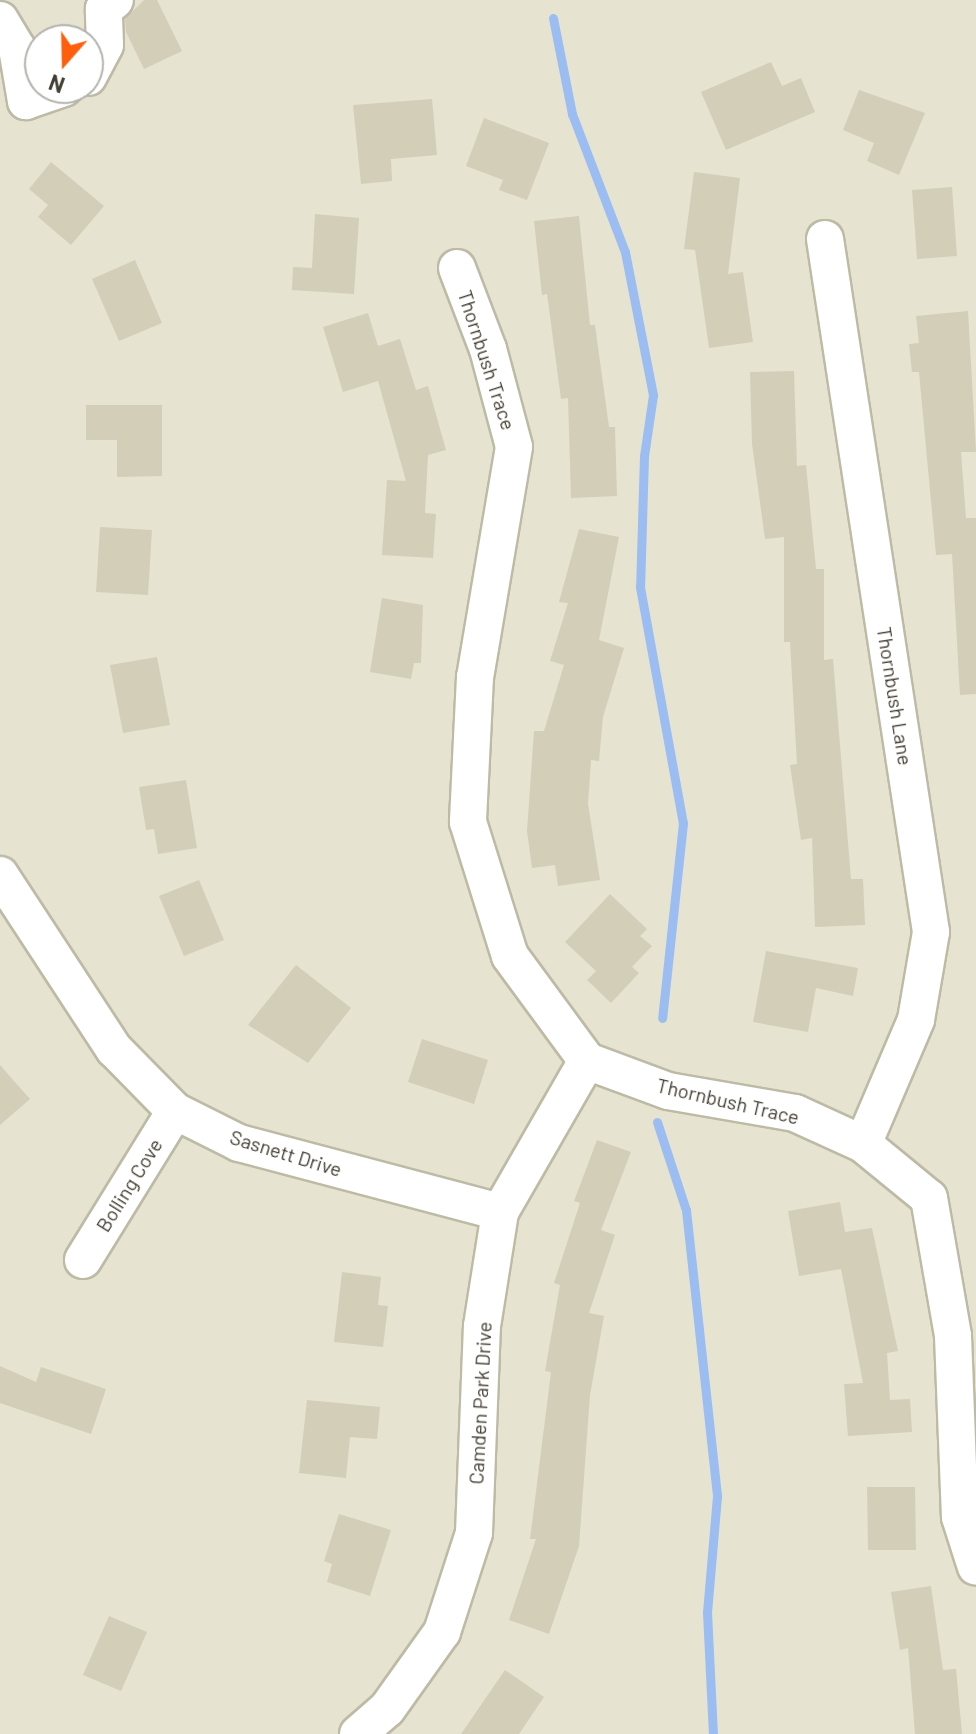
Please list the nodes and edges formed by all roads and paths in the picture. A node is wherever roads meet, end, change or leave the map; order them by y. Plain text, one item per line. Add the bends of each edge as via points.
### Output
1 (115, 0) edge
2 (0, 20) edge
3 (104, 47) edge
4 (24, 89) edge
5 (825, 239) dead end
6 (457, 268) dead end
7 (0, 875) edge
8 (587, 1061) junction
9 (175, 1111) junction
10 (863, 1144) junction
11 (500, 1212) junction
12 (83, 1260) dead end
13 (976, 1567) edge
14 (358, 1734) edge

1 - 3 street via 104,9
2 - 4 street via 17,48
5 - 10 street, Thornbush Lane via 931,932 916,1020
6 - 8 street, Thornbush Trace via 488,349 514,447 475,677 468,822 510,956
7 - 9 street, Sasnett Drive via 114,1049
8 - 10 street, Thornbush Trace via 668,1091 795,1113
8 - 11 street, Camden Park Drive
9 - 11 street, Sasnett Drive via 239,1143
9 - 12 street, Bolling Cove
10 - 13 street, Thornbush Trace via 929,1198 953,1336 960,1517
11 - 14 street, Camden Park Drive via 482,1326 474,1533 442,1632 387,1709

